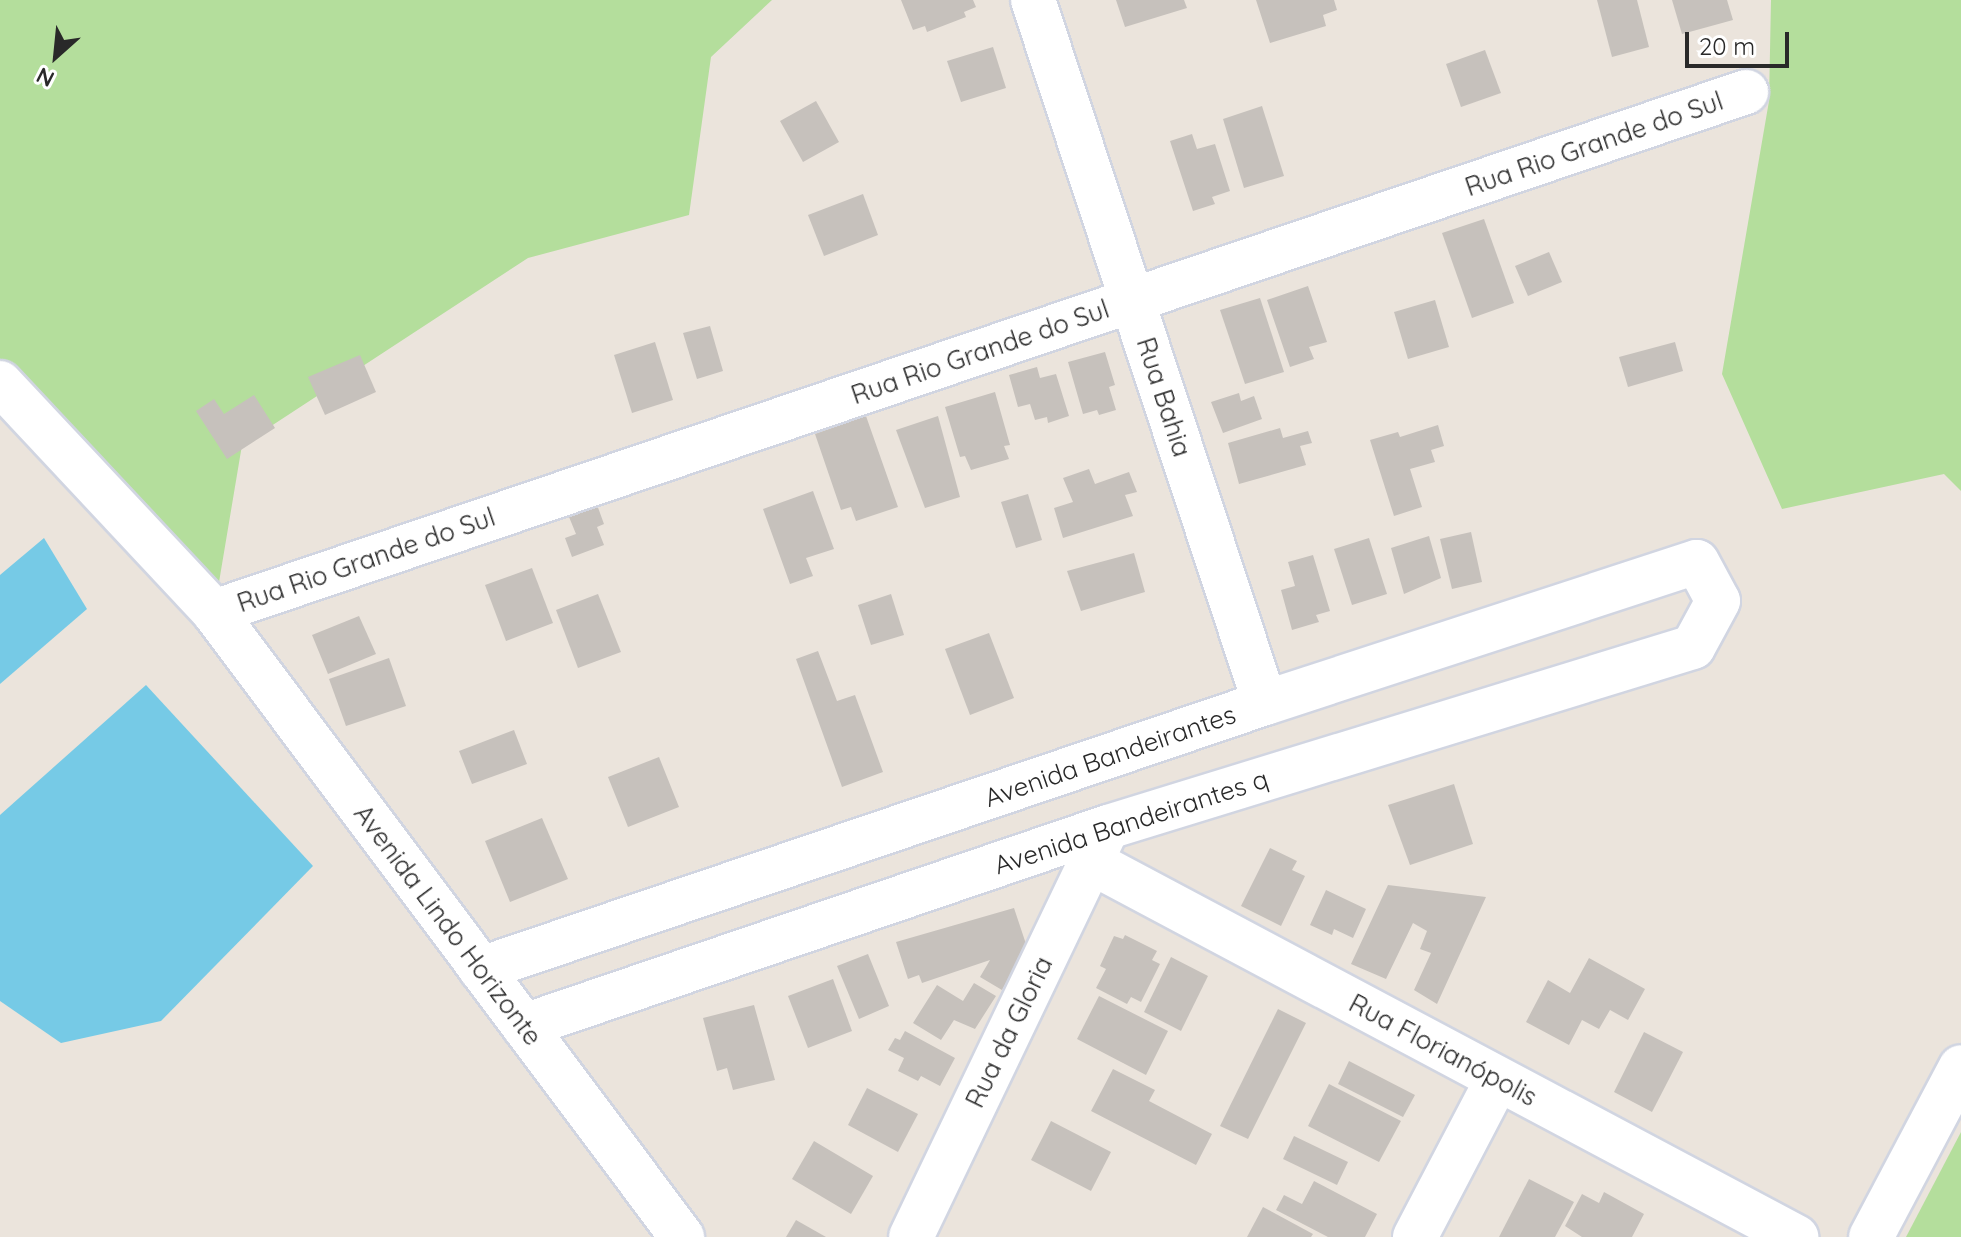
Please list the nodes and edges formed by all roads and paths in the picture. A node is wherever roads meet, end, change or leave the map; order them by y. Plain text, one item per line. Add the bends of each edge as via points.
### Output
1 (1033, 0) edge
2 (1746, 92) dead end
3 (1132, 301) junction
4 (0, 383) edge
5 (1718, 601) joint
6 (214, 612) junction
7 (1265, 703) junction
8 (1100, 844) junction
9 (481, 969) junction
10 (524, 1026) junction
11 (1961, 1067) edge
12 (1497, 1080) junction
13 (682, 1237) edge
14 (911, 1237) edge
15 (1415, 1237) edge
16 (1796, 1237) edge
17 (1871, 1237) edge

1 - 3 street, Rua Bahia
2 - 3 street, Rua Rio Grande do Sul
3 - 6 street, Rua Rio Grande do Sul
3 - 7 street, Rua Bahia
4 - 6 street, Avenida Lindo Horizonte
5 - 7 street, Avenida Bandeirantes via 1697,562
5 - 8 street, Avenida Bandeirantes q via 1693,647
6 - 9 street, Avenida Lindo Horizonte
7 - 9 street, Avenida Bandeirantes
8 - 10 street, Avenida Bandeirantes q
8 - 12 street, Rua Florianópolis
8 - 14 street, Rua da Gloria
9 - 10 street, Avenida Lindo Horizonte
10 - 13 street, Avenida Lindo Horizonte
11 - 17 street
12 - 15 street
12 - 16 street, Rua Florianópolis

